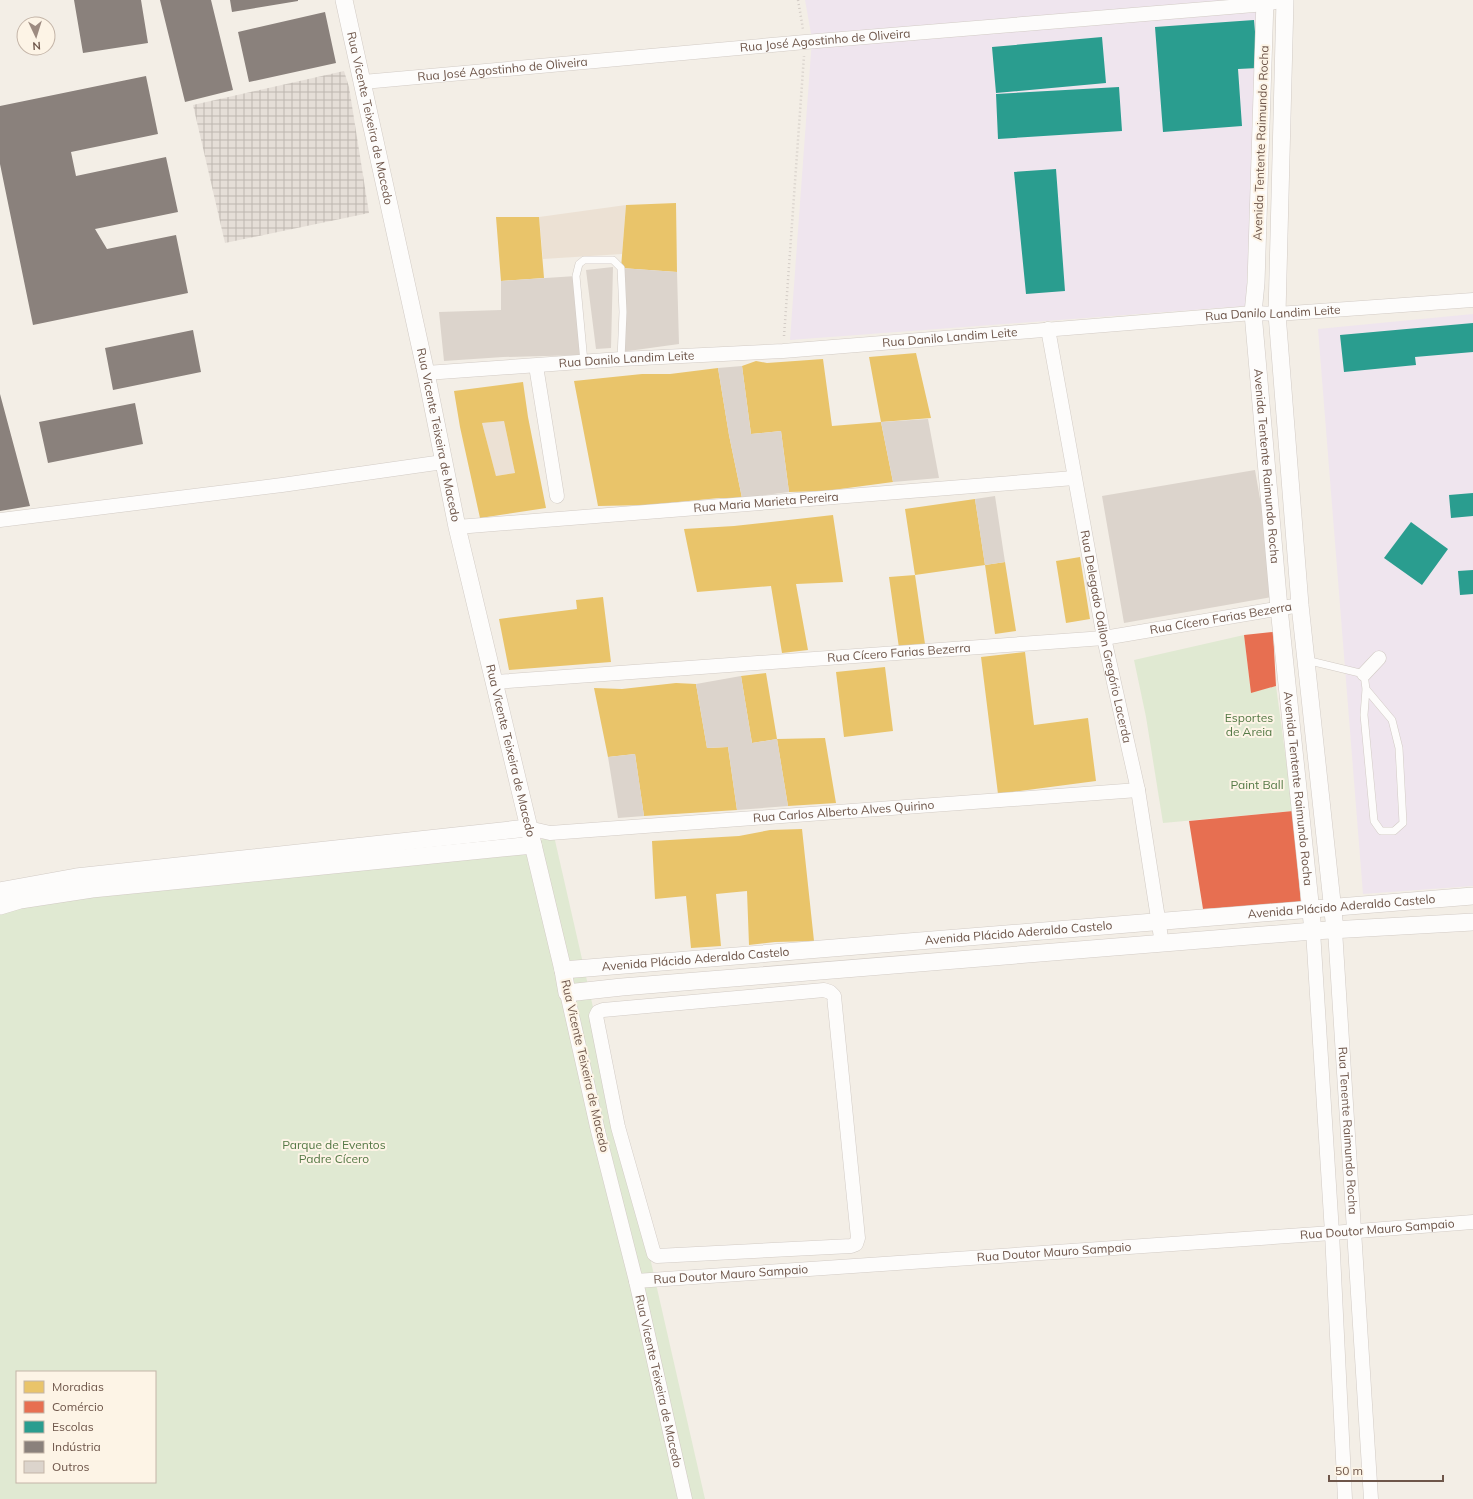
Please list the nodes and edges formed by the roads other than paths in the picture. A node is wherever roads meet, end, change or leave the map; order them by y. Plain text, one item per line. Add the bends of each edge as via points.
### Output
1 (344, 0) edge
2 (1286, 0) edge
3 (1265, 2) edge
4 (362, 82) junction
5 (1473, 300) edge
6 (1253, 313) junction
7 (1277, 314) junction
8 (1048, 329) junction
9 (621, 359) junction
10 (584, 362) junction
11 (536, 366) junction
12 (426, 373) junction
13 (443, 462) junction
14 (1074, 478) junction
15 (557, 496) dead end
16 (0, 520) edge
17 (457, 527) junction
18 (1300, 605) junction
19 (1279, 608) junction
20 (1104, 638) junction
21 (1379, 658) dead end
22 (1306, 660) junction
23 (1364, 674) junction
24 (495, 682) junction
25 (1366, 689) junction
26 (1138, 790) junction
27 (528, 828) junction
28 (550, 833) junction
29 (533, 845) junction
30 (170, 874) junction
31 (1473, 896) edge
32 (1, 898) edge
33 (1332, 906) junction
34 (1311, 909) junction
35 (1159, 922) junction
36 (1473, 922) edge
37 (1335, 930) junction
38 (1313, 931) junction
39 (1162, 944) junction
40 (824, 949) junction
41 (564, 970) junction
42 (825, 971) junction
43 (567, 993) junction
44 (1344, 1080) junction
45 (1323, 1081) junction
46 (618, 1127) junction
47 (598, 1131) junction
48 (1473, 1222) edge
49 (1353, 1230) junction
50 (1332, 1233) junction
51 (636, 1281) junction
52 (685, 1499) edge
53 (1345, 1499) edge
54 (1371, 1499) edge

1 - 4 street, Rua Vicente Teixeira de Macedo
2 - 3 street, Rua José Agostinho de Oliveira
2 - 7 street, Avenida Tentente Raimundo Rocha
3 - 4 street, Rua José Agostinho de Oliveira
3 - 6 street, Avenida Tentente Raimundo Rocha
4 - 12 street, Rua Vicente Teixeira de Macedo
5 - 7 street, Rua Danilo Landim Leite
6 - 7 street, Rua Danilo Landim Leite
6 - 8 street, Rua Danilo Landim Leite
6 - 19 street, Avenida Tentente Raimundo Rocha
7 - 18 street, Avenida Tentente Raimundo Rocha
8 - 9 street, Rua Danilo Landim Leite via 783,351
8 - 14 street, Rua Delegado Odilon Gregório Lacerda
9 - 10 street, Rua Danilo Landim Leite
9 - 10 lane via 621,268 613,260 584,260 579,264 576,276
10 - 11 street, Rua Danilo Landim Leite
11 - 12 street, Rua Danilo Landim Leite
11 - 15 street
12 - 13 street, Rua Vicente Teixeira de Macedo
13 - 16 street
13 - 17 street, Rua Vicente Teixeira de Macedo
14 - 17 street, Rua Maria Marieta Pereira
14 - 20 street, Rua Delegado Odilon Gregório Lacerda
17 - 24 street, Rua Vicente Teixeira de Macedo
18 - 19 street, Rua Cícero Farias Bezerra
18 - 22 street, Avenida Tentente Raimundo Rocha
19 - 20 street, Rua Cícero Farias Bezerra
19 - 34 street, Avenida Tentente Raimundo Rocha
20 - 24 street, Rua Cícero Farias Bezerra
20 - 26 street, Rua Delegado Odilon Gregório Lacerda
21 - 23 street
22 - 23 lane
22 - 33 street, Avenida Tentente Raimundo Rocha
23 - 25 lane
24 - 27 street, Rua Vicente Teixeira de Macedo
25 - 25 lane via 1392,720 1399,748 1403,823 1394,832 1381,831 1374,821 1364,714
26 - 28 street, Rua Carlos Alberto Alves Quirino
26 - 35 street, Rua Delegado Odilon Gregório Lacerda
27 - 28 street
27 - 29 street, Rua Vicente Teixeira de Macedo
27 - 30 street
28 - 29 street
29 - 30 street
29 - 41 street, Rua Vicente Teixeira de Macedo
30 - 32 street via 76,877
31 - 33 street, Avenida Plácido Aderaldo Castelo
33 - 34 street, Avenida Plácido Aderaldo Castelo
33 - 37 street, Avenida Tentente Raimundo Rocha
34 - 35 street, Avenida Plácido Aderaldo Castelo
34 - 38 street, Avenida Tentente Raimundo Rocha
35 - 39 street, Rua Delegado Odilon Gregório Lacerda
35 - 40 street, Avenida Plácido Aderaldo Castelo
36 - 37 street, Avenida Plácido Aderaldo Castelo
37 - 38 street, Avenida Plácido Aderaldo Castelo
37 - 44 street, Rua Tenente Raimundo Rocha
38 - 39 street, Avenida Plácido Aderaldo Castelo
38 - 45 street, Rua Tenente Raimundo Rocha
39 - 42 street, Avenida Plácido Aderaldo Castelo
40 - 41 street, Avenida Plácido Aderaldo Castelo
40 - 42 street
41 - 43 street, Rua Vicente Teixeira de Macedo
42 - 43 street, Avenida Plácido Aderaldo Castelo
43 - 47 street, Rua Vicente Teixeira de Macedo
44 - 45 street
44 - 49 street, Rua Tenente Raimundo Rocha
45 - 50 street, Rua Tenente Raimundo Rocha
46 - 46 street via 596,1016 598,1012 824,990 830,992 834,996 854,1191 858,1238 856,1244 657,1256 654,1254
46 - 47 street
47 - 51 street, Rua Vicente Teixeira de Macedo
48 - 49 street, Rua Doutor Mauro Sampaio
49 - 50 street, Rua Doutor Mauro Sampaio
49 - 54 street, Rua Tenente Raimundo Rocha
50 - 51 street, Rua Doutor Mauro Sampaio
50 - 53 street, Rua Tenente Raimundo Rocha
51 - 52 street, Rua Vicente Teixeira de Macedo

